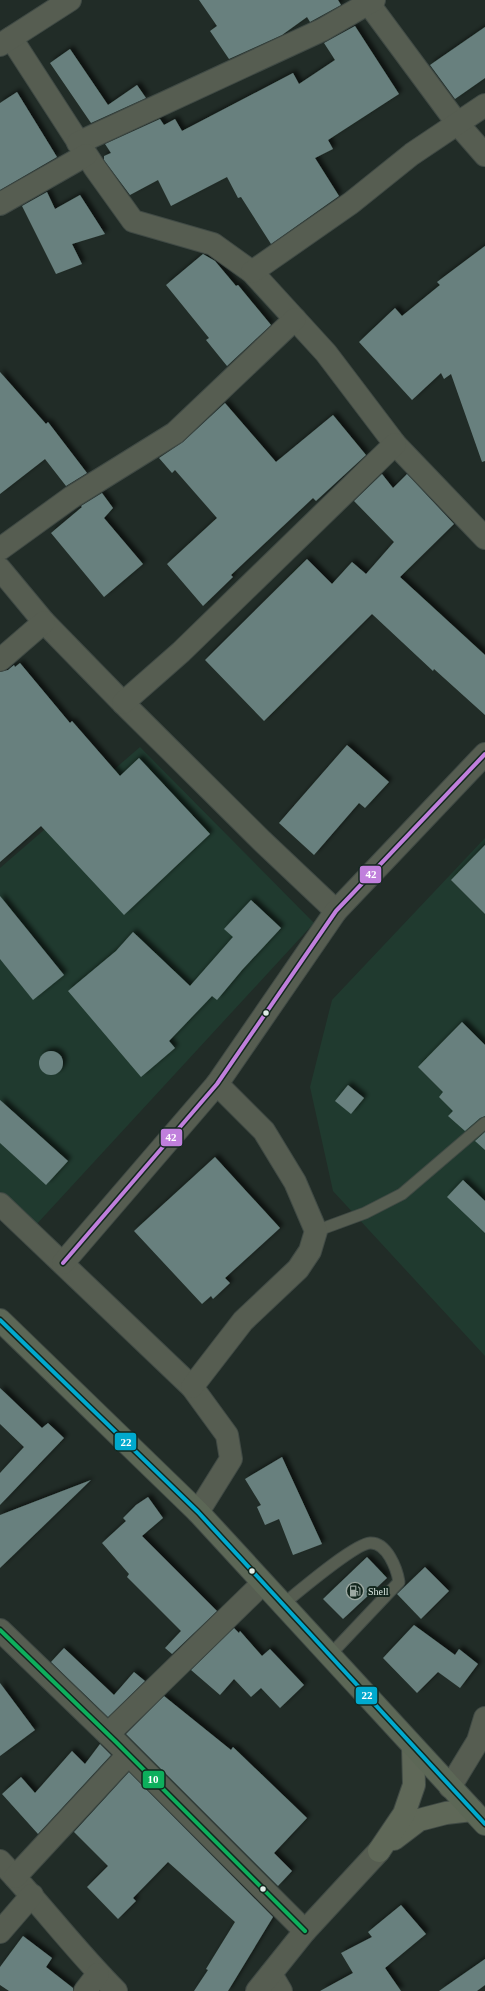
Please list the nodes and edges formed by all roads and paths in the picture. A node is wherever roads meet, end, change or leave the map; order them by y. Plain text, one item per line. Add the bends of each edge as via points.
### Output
1 (70, 0) edge
2 (369, 1) edge
3 (6, 42) edge
4 (485, 105) edge
5 (457, 123) junction
6 (82, 149) junction
7 (485, 155) edge
8 (0, 204) edge
9 (252, 272) junction
10 (294, 319) junction
11 (395, 444) junction
12 (485, 538) edge
13 (0, 549) edge
14 (0, 569) edge
15 (44, 622) junction
16 (0, 660) edge
17 (123, 704) junction
18 (485, 754) edge
19 (336, 911) junction
20 (217, 1084) junction
21 (485, 1124) edge
22 (0, 1204) edge
23 (316, 1231) junction
24 (63, 1263) junction
25 (0, 1320) edge
26 (192, 1387) junction
27 (198, 1512) junction
28 (262, 1584) junction
29 (282, 1605) junction
30 (0, 1630) edge
31 (329, 1656) junction
32 (485, 1718) edge
33 (108, 1734) junction
34 (413, 1747) junction
35 (128, 1755) junction
36 (450, 1787) junction
37 (479, 1817) edge
38 (379, 1851) junction
39 (0, 1861) edge
40 (15, 1877) junction
41 (32, 1895) junction
42 (305, 1931) junction
43 (0, 1932) edge
44 (98, 1974) junction
45 (276, 1982) edge
46 (85, 1991) edge
47 (116, 1991) edge
48 (257, 1991) edge

1 - 3 street
2 - 5 street
2 - 6 street via 322,30
3 - 6 street
4 - 5 street
5 - 7 street
5 - 9 street
6 - 8 street
6 - 9 street via 133,221 213,244
9 - 10 street
10 - 11 street via 326,353
10 - 13 street via 175,432 72,497
11 - 12 street
11 - 17 street via 181,652
14 - 15 street
15 - 16 street
15 - 17 street
17 - 19 street
18 - 19 street
19 - 20 street
20 - 23 street via 264,1131 295,1182
20 - 24 street
21 - 23 lane via 402,1194 365,1213
22 - 24 street
23 - 26 street via 310,1251 298,1269 243,1321
24 - 26 street
25 - 27 main road
26 - 27 street via 227,1435 231,1459
27 - 28 main road
28 - 29 main road
28 - 33 street
29 - 31 main road
29 - 31 lane via 328,1568 361,1546 368,1543 376,1544 385,1551 398,1573 399,1582
30 - 33 street
31 - 34 main road
32 - 36 street via 478,1741
33 - 35 street
34 - 36 main road
34 - 38 main road via 414,1785 404,1814
35 - 40 street
35 - 42 street
36 - 37 main road
37 - 38 main road via 446,1813 419,1820
38 - 42 street
39 - 40 street
40 - 41 street
41 - 43 street
41 - 44 street
42 - 45 street
44 - 46 street
44 - 47 street
45 - 48 street

